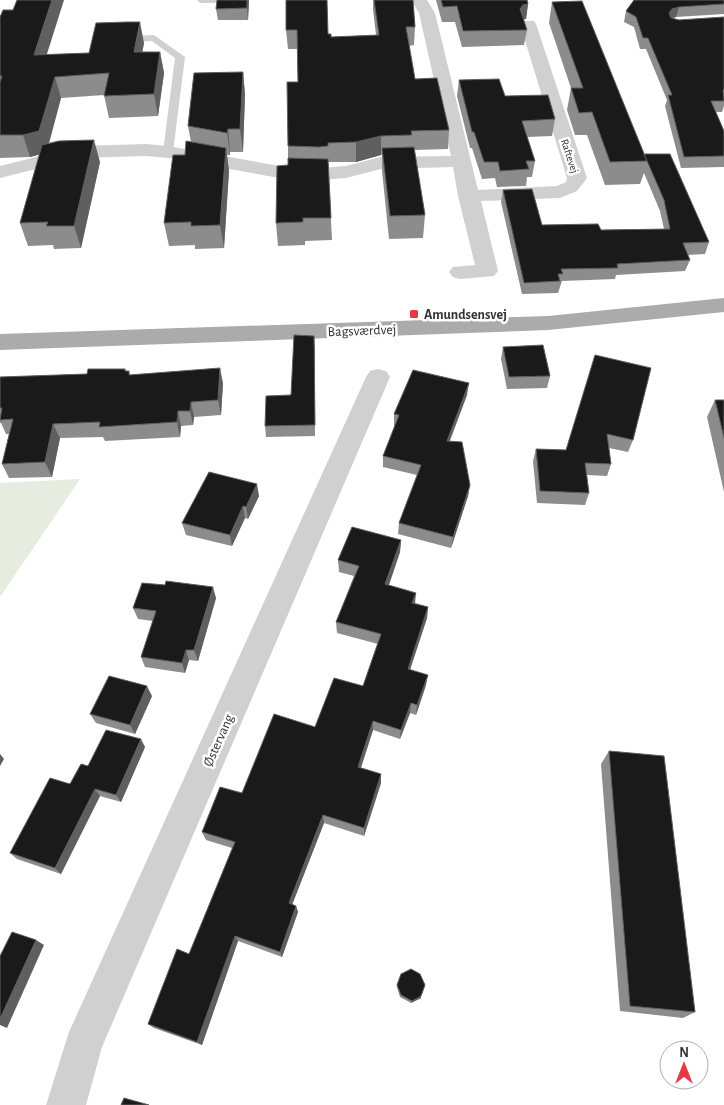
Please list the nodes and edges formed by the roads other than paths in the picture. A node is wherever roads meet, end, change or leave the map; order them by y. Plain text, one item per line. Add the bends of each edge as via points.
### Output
1 (205, 0) edge
2 (210, 0) edge
3 (418, 0) edge
4 (528, 24) edge
5 (134, 39) edge
6 (168, 152) junction
7 (462, 161) junction
8 (0, 172) edge
9 (468, 196) junction
10 (460, 272) dead end
11 (724, 305) edge
12 (0, 342) edge
13 (378, 377) dead end
14 (66, 1105) edge

1 - 2 street
3 - 7 street via 426,14
4 - 9 street, Raftevej via 577,178 575,184 560,192
5 - 6 lane via 154,38 180,58
6 - 7 street via 285,173 346,172 381,163
6 - 8 street via 80,152
7 - 9 street
9 - 10 street via 487,271
11 - 12 main road, Bagsværdvej via 538,324
13 - 14 street, Østervang via 83,1046

